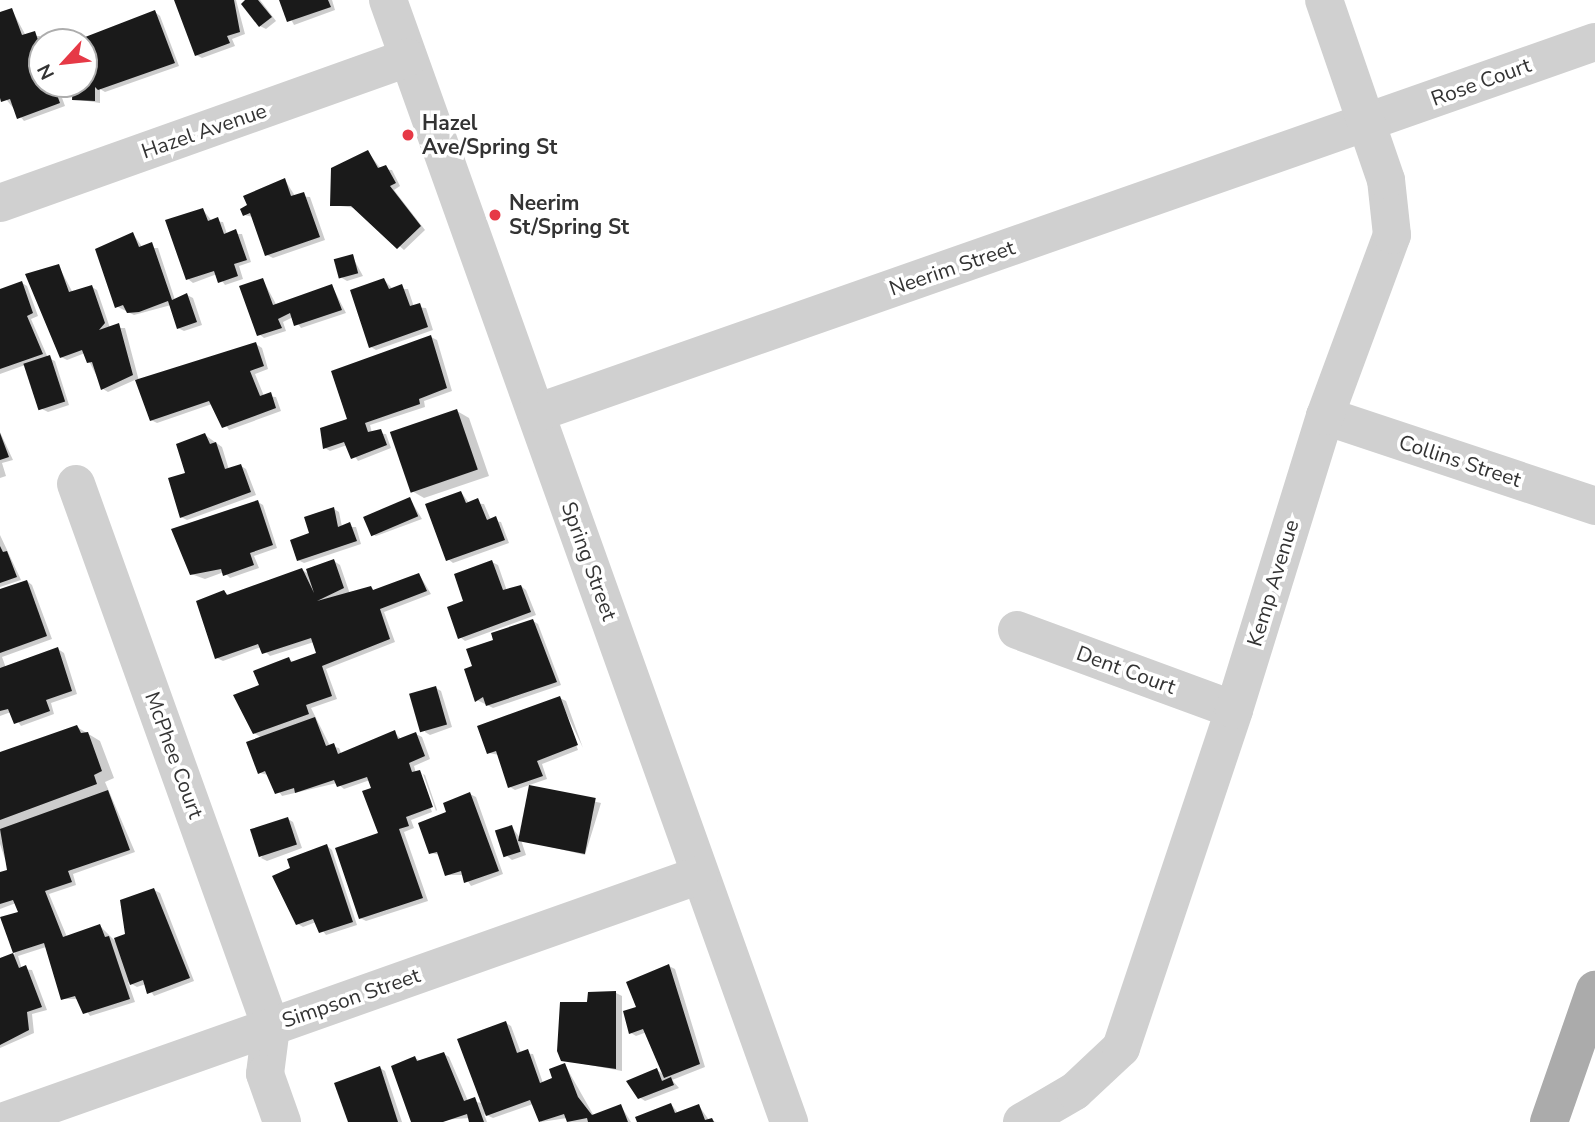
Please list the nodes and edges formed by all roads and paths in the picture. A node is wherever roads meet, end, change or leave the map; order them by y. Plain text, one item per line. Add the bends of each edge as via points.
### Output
1 (387, 0) edge
2 (1324, 0) edge
3 (1595, 41) edge
4 (408, 58) junction
5 (1368, 122) junction
6 (0, 203) edge
7 (536, 413) junction
8 (1325, 416) junction
9 (76, 484) dead end
10 (1595, 506) edge
11 (1017, 630) dead end
12 (1234, 710) junction
13 (700, 875) junction
14 (1595, 990) edge
15 (271, 1027) junction
16 (2, 1122) edge
17 (282, 1122) edge
18 (789, 1122) edge
19 (1022, 1122) edge
20 (1549, 1122) edge

1 - 4 street, Spring Street
2 - 5 street, Kemp Avenue
3 - 5 street, Rose Court
4 - 6 street, Hazel Avenue
4 - 7 street, Spring Street
5 - 7 street, Neerim Street
5 - 8 street, Kemp Avenue via 1386,180 1392,235
7 - 13 street, Spring Street
8 - 10 street, Collins Street
8 - 12 street, Kemp Avenue
9 - 15 street, McPhee Court
11 - 12 street, Dent Court
12 - 19 street, Kemp Avenue via 1121,1048 1076,1091
13 - 15 street, Simpson Street
13 - 18 street, Spring Street
14 - 20 main road
15 - 16 street, Simpson Street
15 - 17 street via 265,1074

